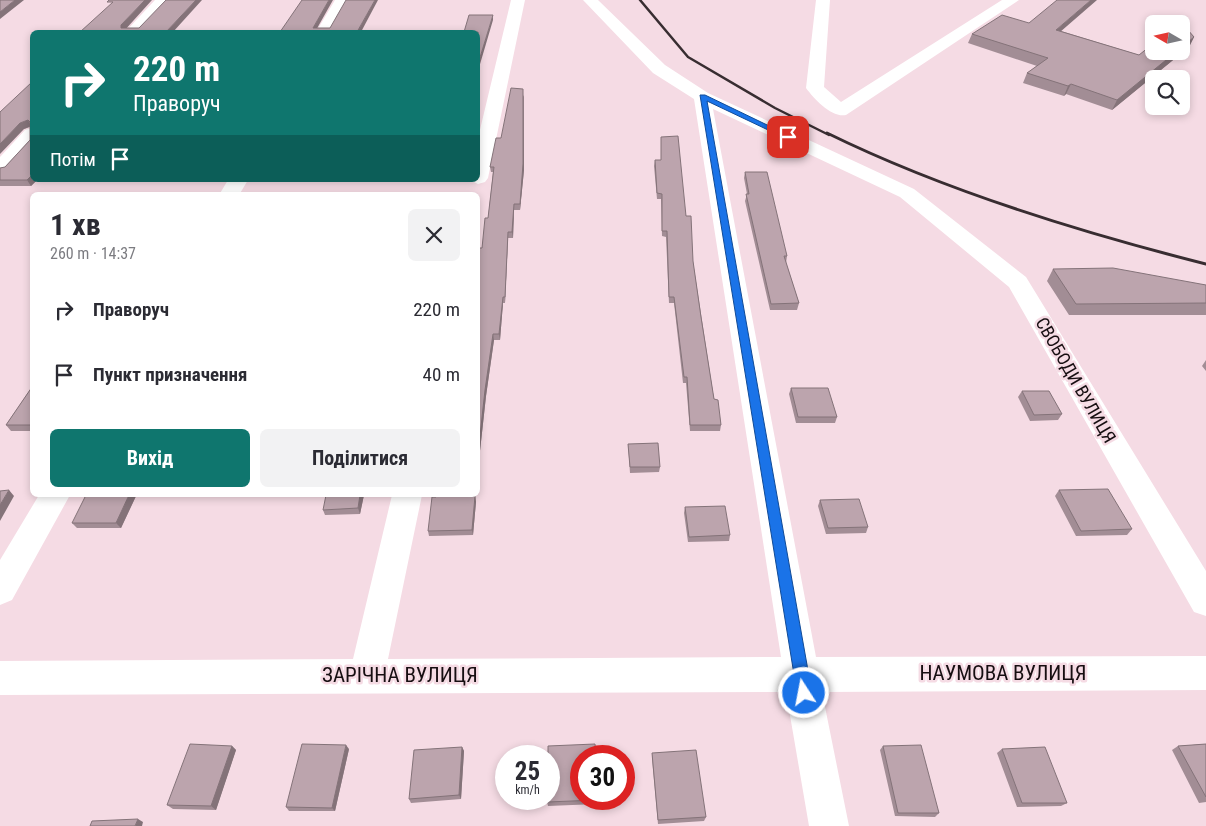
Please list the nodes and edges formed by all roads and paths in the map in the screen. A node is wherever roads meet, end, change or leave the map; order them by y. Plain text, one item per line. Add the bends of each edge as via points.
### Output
1 (164, 0) edge
2 (342, 0) edge
3 (518, 0) edge
4 (590, 0) edge
5 (823, 0) edge
6 (1012, 0) edge
7 (134, 30) edge
8 (324, 30) edge
9 (702, 97) junction
10 (30, 136) edge
11 (480, 166) edge
12 (0, 168) edge
13 (54, 497) edge
14 (407, 497) edge
15 (0, 590) edge
16 (1206, 601) edge
17 (1206, 673) edge
18 (801, 674) junction
19 (367, 675) junction
20 (0, 678) edge
21 (829, 826) edge

1 - 7 street
2 - 8 street
3 - 11 street
4 - 9 street, СВОБОДИ ВУЛИЦЯ via 659,69
5 - 6 street via 815,88 840,111
9 - 16 street, СВОБОДИ ВУЛИЦЯ via 908,193 1018,282
9 - 18 street
10 - 12 street
13 - 15 street
14 - 19 street
17 - 18 street, НАУМОВА ВУЛИЦЯ
18 - 19 street, ЗАРІЧНА ВУЛИЦЯ
18 - 21 street
19 - 20 street, ЗАРІЧНА ВУЛИЦЯ

